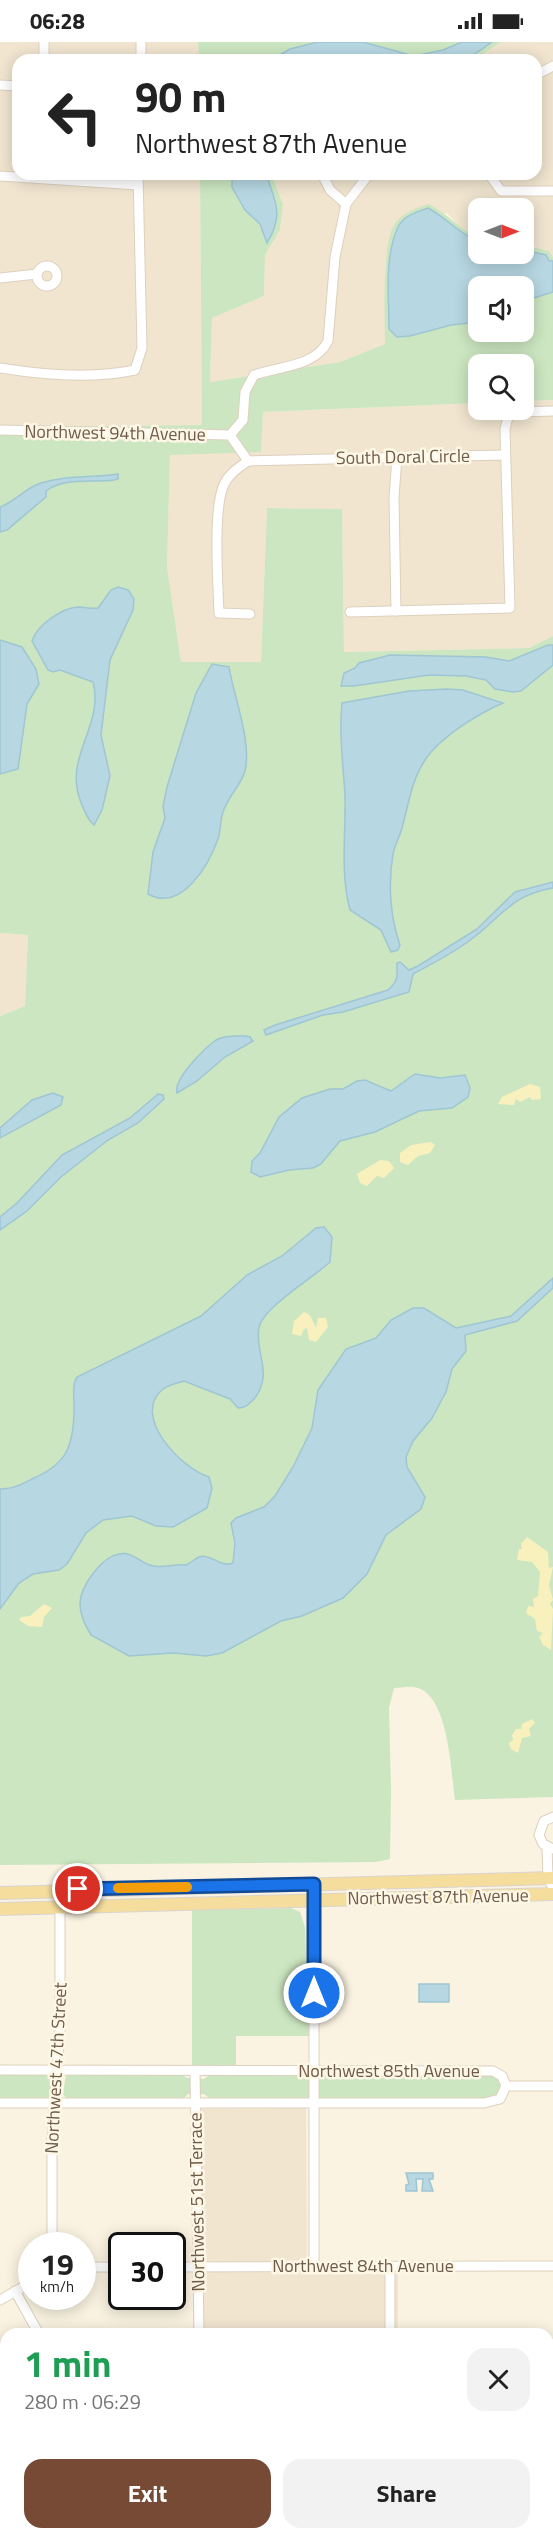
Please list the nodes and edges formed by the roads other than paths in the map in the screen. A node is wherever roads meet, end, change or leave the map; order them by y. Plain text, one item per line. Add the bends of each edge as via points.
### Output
1 (61, 180) edge
2 (138, 180) edge
3 (325, 180) edge
4 (364, 180) edge
5 (493, 180) edge
6 (138, 185) junction
7 (553, 191) edge
8 (346, 204) junction
9 (37, 274) dead end
10 (0, 278) edge
11 (0, 368) edge
12 (553, 411) edge
13 (0, 430) edge
14 (230, 435) junction
15 (504, 455) junction
16 (397, 457) junction
17 (248, 461) junction
18 (396, 611) junction
19 (350, 612) dead end
20 (250, 614) dead end
21 (553, 1817) edge
22 (550, 1848) edge
23 (551, 1882) edge
24 (314, 1884) junction
25 (60, 1890) junction
26 (0, 1893) edge
27 (553, 1894) edge
28 (314, 1900) junction
29 (60, 1906) junction
30 (0, 1909) edge
31 (0, 2070) edge
32 (58, 2070) junction
33 (195, 2071) junction
34 (314, 2071) junction
35 (506, 2086) junction
36 (553, 2086) edge
37 (195, 2102) junction
38 (0, 2103) edge
39 (55, 2103) junction
40 (314, 2103) junction
41 (52, 2232) edge
42 (314, 2266) junction
43 (390, 2266) junction
44 (553, 2266) edge
45 (186, 2267) edge
46 (198, 2267) junction
47 (18, 2289) edge
48 (15, 2291) junction
49 (0, 2300) edge
50 (36, 2328) edge
51 (199, 2328) edge
52 (390, 2328) edge

1 - 6 street
2 - 6 street
3 - 8 street
4 - 8 street
5 - 7 street via 501,191
6 - 11 street via 142,348 135,370 76,374
8 - 14 street via 335,257 328,341 323,352 312,360 254,375 245,392 243,420
9 - 10 street
12 - 15 street via 518,412 508,417
13 - 14 street, Northwest 94th Avenue
14 - 17 street
15 - 16 street, South Doral Circle
15 - 18 street via 510,608
16 - 17 street, South Doral Circle
16 - 18 street
17 - 20 street via 223,486 218,580 219,613
18 - 19 street
21 - 22 street via 544,1821 539,1830 540,1839
22 - 23 street
23 - 24 main road, Northwest 87th Avenue
24 - 25 main road, Northwest 87th Avenue
24 - 28 street
25 - 26 main road, Northwest 87th Avenue
25 - 29 street, Northwest 47th Street
27 - 28 main road, Northwest 87th Avenue
28 - 29 main road, Northwest 87th Avenue
28 - 34 street
29 - 30 main road, Northwest 87th Avenue
29 - 32 street, Northwest 47th Street
31 - 32 street, Northwest 85th Avenue
32 - 33 street, Northwest 85th Avenue
32 - 39 street, Northwest 47th Street
33 - 34 street, Northwest 85th Avenue
33 - 37 street, Northwest 51st Terrace
34 - 35 street, Northwest 85th Avenue via 493,2071 502,2076
34 - 40 street
35 - 36 street
35 - 40 street, Northwest 85th Avenue via 500,2099 493,2102
37 - 39 street, Northwest 85th Avenue
37 - 40 street, Northwest 85th Avenue
37 - 46 street, Northwest 51st Terrace
38 - 39 street, Northwest 85th Avenue
39 - 41 street, Northwest 47th Street
40 - 42 street
42 - 43 street, Northwest 84th Avenue
42 - 46 street, Northwest 84th Avenue
43 - 44 street, Northwest 84th Avenue
43 - 52 street
45 - 46 street, Northwest 84th Avenue
46 - 51 street, Northwest 51st Terrace
47 - 48 street
48 - 49 street
48 - 50 street

